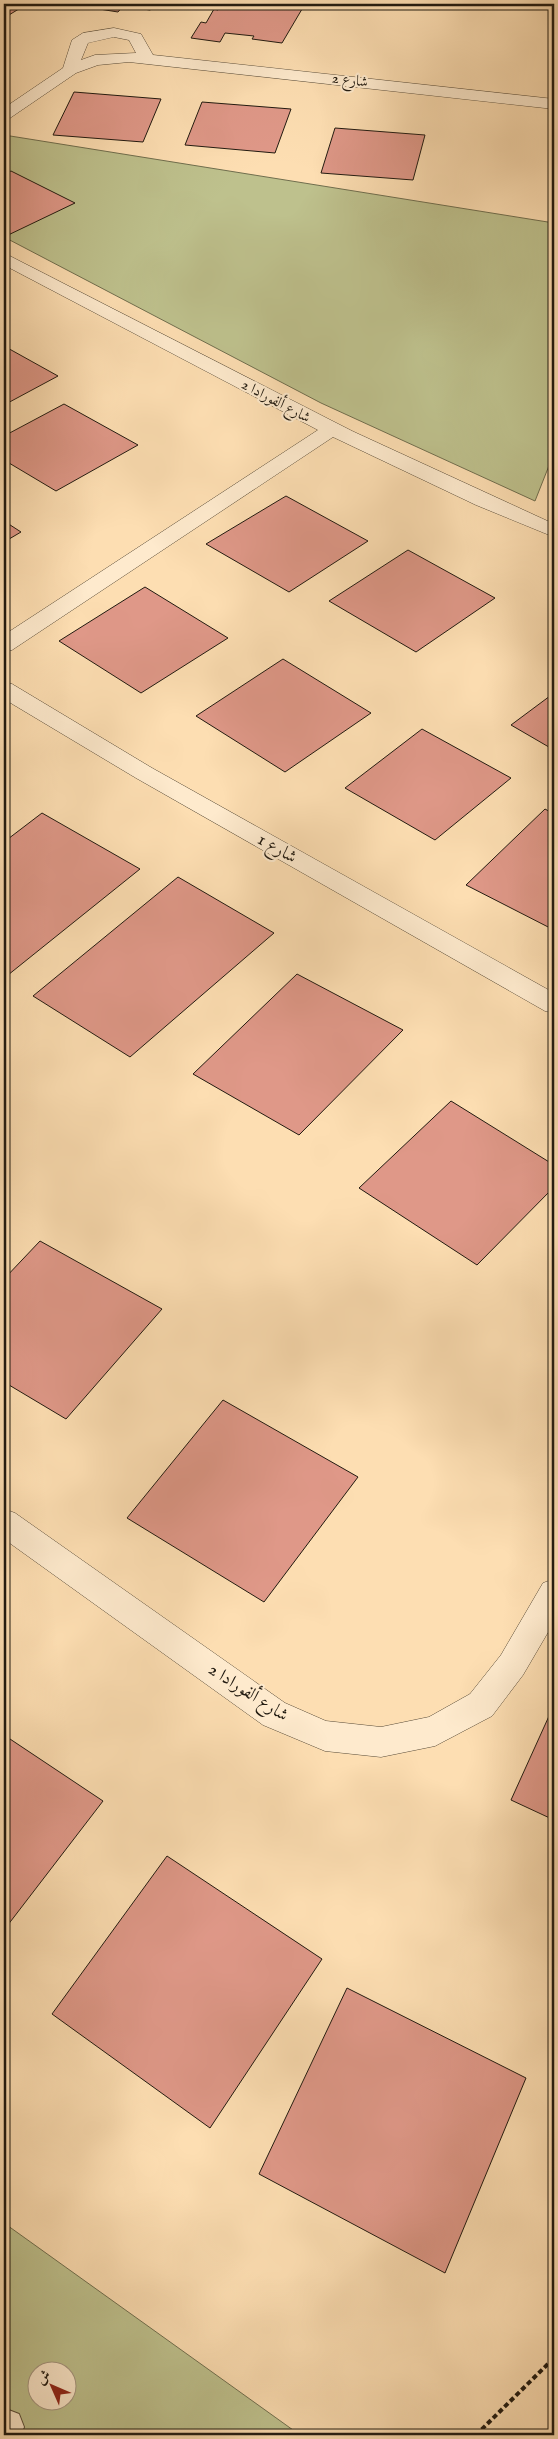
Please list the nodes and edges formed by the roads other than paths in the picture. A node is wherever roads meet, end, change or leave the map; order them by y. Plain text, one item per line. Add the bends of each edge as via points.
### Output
1 (146, 57) junction
2 (70, 70) junction
3 (554, 104) edge
4 (4, 115) edge
5 (4, 258) edge
6 (331, 430) junction
7 (554, 531) edge
8 (4, 645) edge
9 (4, 689) edge
10 (554, 1004) edge
11 (4, 1522) edge
12 (554, 1593) edge

1 - 2 street, شارع 2 via 95,60
1 - 2 street via 138,40 130,34 93,35 78,43
1 - 3 street, شارع 2
2 - 4 street, شارع 2
5 - 6 street, شارع ألفورادا 2
6 - 7 street, شارع ألفورادا 2
6 - 8 street
9 - 10 street, شارع 1 via 161,783
11 - 12 street, شارع ألفورادا 2 via 274,1714 325,1736 381,1742 435,1731 482,1706 512,1665

